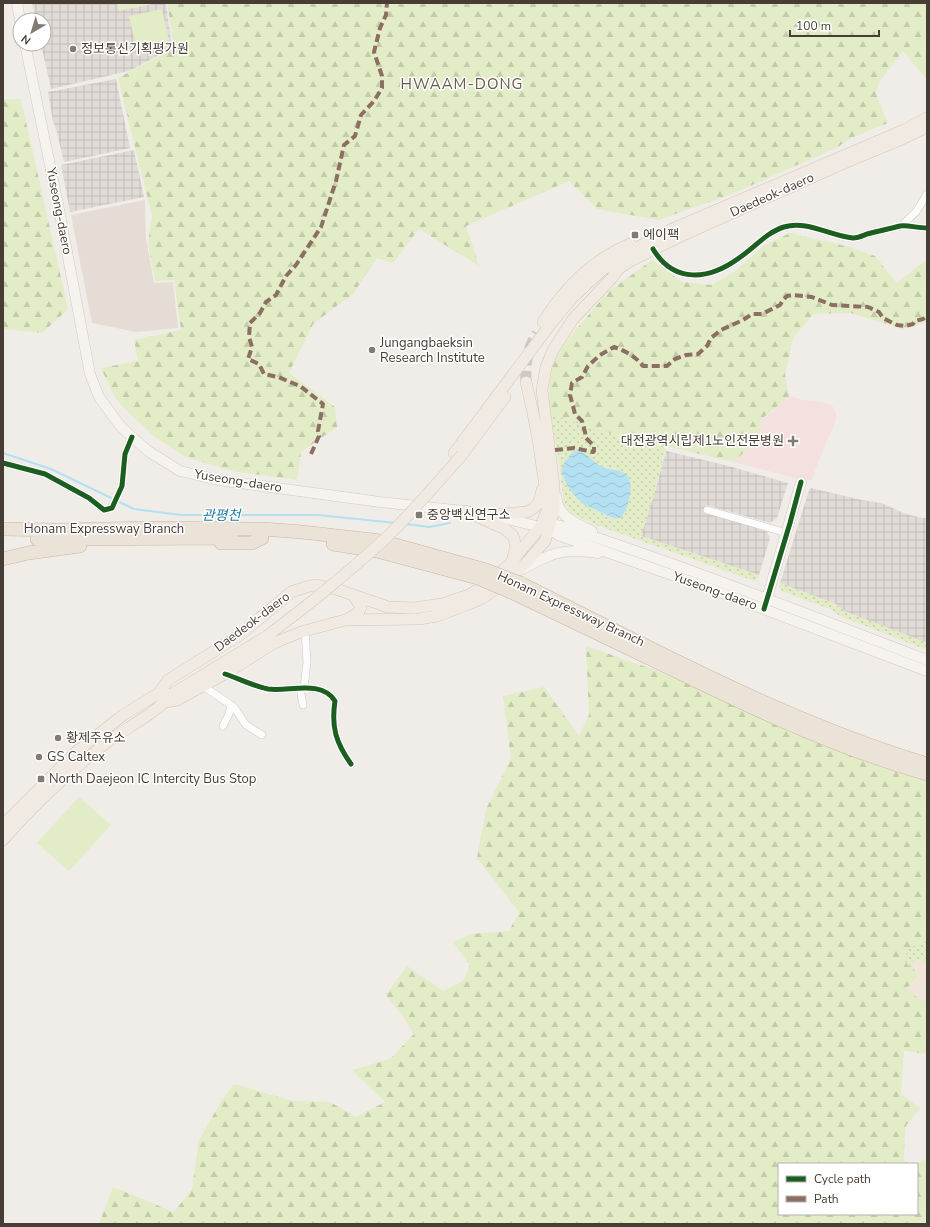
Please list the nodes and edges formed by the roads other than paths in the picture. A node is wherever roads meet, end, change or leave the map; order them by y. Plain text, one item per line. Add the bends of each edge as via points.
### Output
1 (27, 52) edge
2 (927, 118) edge
3 (927, 127) edge
4 (927, 194) edge
5 (901, 226) junction
6 (927, 228) edge
7 (670, 230) junction
8 (653, 249) junction
9 (619, 268) junction
10 (536, 333) tunnel mouth
11 (526, 382) tunnel mouth
12 (132, 437) junction
13 (458, 454) junction
14 (3, 463) edge
15 (543, 481) junction
16 (801, 482) dead end
17 (554, 486) junction
18 (707, 510) dead end
19 (466, 511) junction
20 (490, 515) junction
21 (544, 527) junction
22 (3, 529) edge
23 (787, 533) junction
24 (3, 538) edge
25 (262, 538) junction
26 (615, 545) junction
27 (626, 558) junction
28 (3, 559) edge
29 (482, 574) junction
30 (515, 578) junction
31 (353, 595) junction
32 (312, 597) junction
33 (768, 599) junction
34 (764, 609) junction
35 (345, 620) junction
36 (304, 631) junction
37 (927, 660) edge
38 (927, 671) edge
39 (225, 674) junction
40 (203, 686) junction
41 (302, 688) junction
42 (159, 693) junction
43 (166, 702) junction
44 (231, 705) junction
45 (303, 706) dead end
46 (223, 726) dead end
47 (262, 735) dead end
48 (351, 764) dead end
49 (927, 764) edge
50 (927, 774) edge
51 (3, 826) edge
52 (3, 840) edge

1 - 12 main road, Yuseong-daero via 90,374 99,397 121,427
2 - 7 main road, Daedeok-daero
3 - 8 main road, Daedeok-daero
4 - 5 street via 912,216
5 - 6 street
5 - 8 street via 856,238 837,236 801,225 785,227 756,244 727,266 699,275 672,270 659,259
7 - 10 main road via 620,248 583,272 563,294
7 - 13 main road via 621,256 573,297 528,353
8 - 9 main road, Daedeok-daero
9 - 13 main road, Daedeok-daero via 601,280 550,333
9 - 17 main road via 573,319 553,350 546,367 542,390
11 - 15 main road
12 - 14 street via 124,454 122,486 112,508 104,510 89,498 45,474
12 - 19 main road, Yuseong-daero via 148,452 180,470 218,480
13 - 32 main road
15 - 20 main road via 540,501 532,510
15 - 21 main road via 547,511
16 - 23 main road
17 - 21 main road via 554,510
17 - 26 main road via 558,505 565,515
18 - 23 street
19 - 20 main road, Yuseong-daero
19 - 30 main road via 505,529 510,534 516,546
20 - 21 main road, Yuseong-daero
21 - 26 main road, Yuseong-daero via 561,526
21 - 27 main road, Yuseong-daero via 558,535
21 - 30 main road, Daedeok-daero via 518,554
21 - 30 main road, Daedeok-daero via 545,541
22 - 29 highway, Honam Expressway Branch via 263,529 302,532 381,541
23 - 33 main road
24 - 25 highway, Honam Expressway Branch
25 - 28 highway via 252,543 81,546
25 - 29 highway, Honam Expressway Branch via 377,551
26 - 33 main road, Yuseong-daero
27 - 30 main road via 569,551 548,556
27 - 34 main road, Yuseong-daero
29 - 30 highway, Honam Expressway Branch, bridge
30 - 31 main road, Daedeok-daero via 484,586 469,595 442,604 414,608 388,606
30 - 35 main road, Daedeok-daero via 483,598 437,616 419,619
30 - 49 highway, Honam Expressway Branch via 735,689 827,729
30 - 50 highway, Honam Expressway Branch via 721,693 811,734
31 - 35 main road via 360,607 358,613
31 - 42 main road, Daedeok-daero via 315,585 291,592 240,635 168,680
32 - 42 main road, Daedeok-daero via 172,689
32 - 43 main road, Daedeok-daero via 267,636 172,694
33 - 34 main road
33 - 37 main road, Yuseong-daero
34 - 38 main road, Yuseong-daero
35 - 36 main road, Daedeok-daero
36 - 39 main road, Daedeok-daero via 274,643
36 - 41 street via 307,662
39 - 40 main road, Daedeok-daero
39 - 41 street via 269,689
40 - 43 main road, Daedeok-daero via 177,700
40 - 44 street
41 - 45 street
41 - 48 street via 325,691 334,699 334,730 341,751
42 - 51 main road, Daedeok-daero via 123,715 76,752
43 - 52 main road, Daedeok-daero via 72,770
44 - 46 street
44 - 47 street via 246,725

